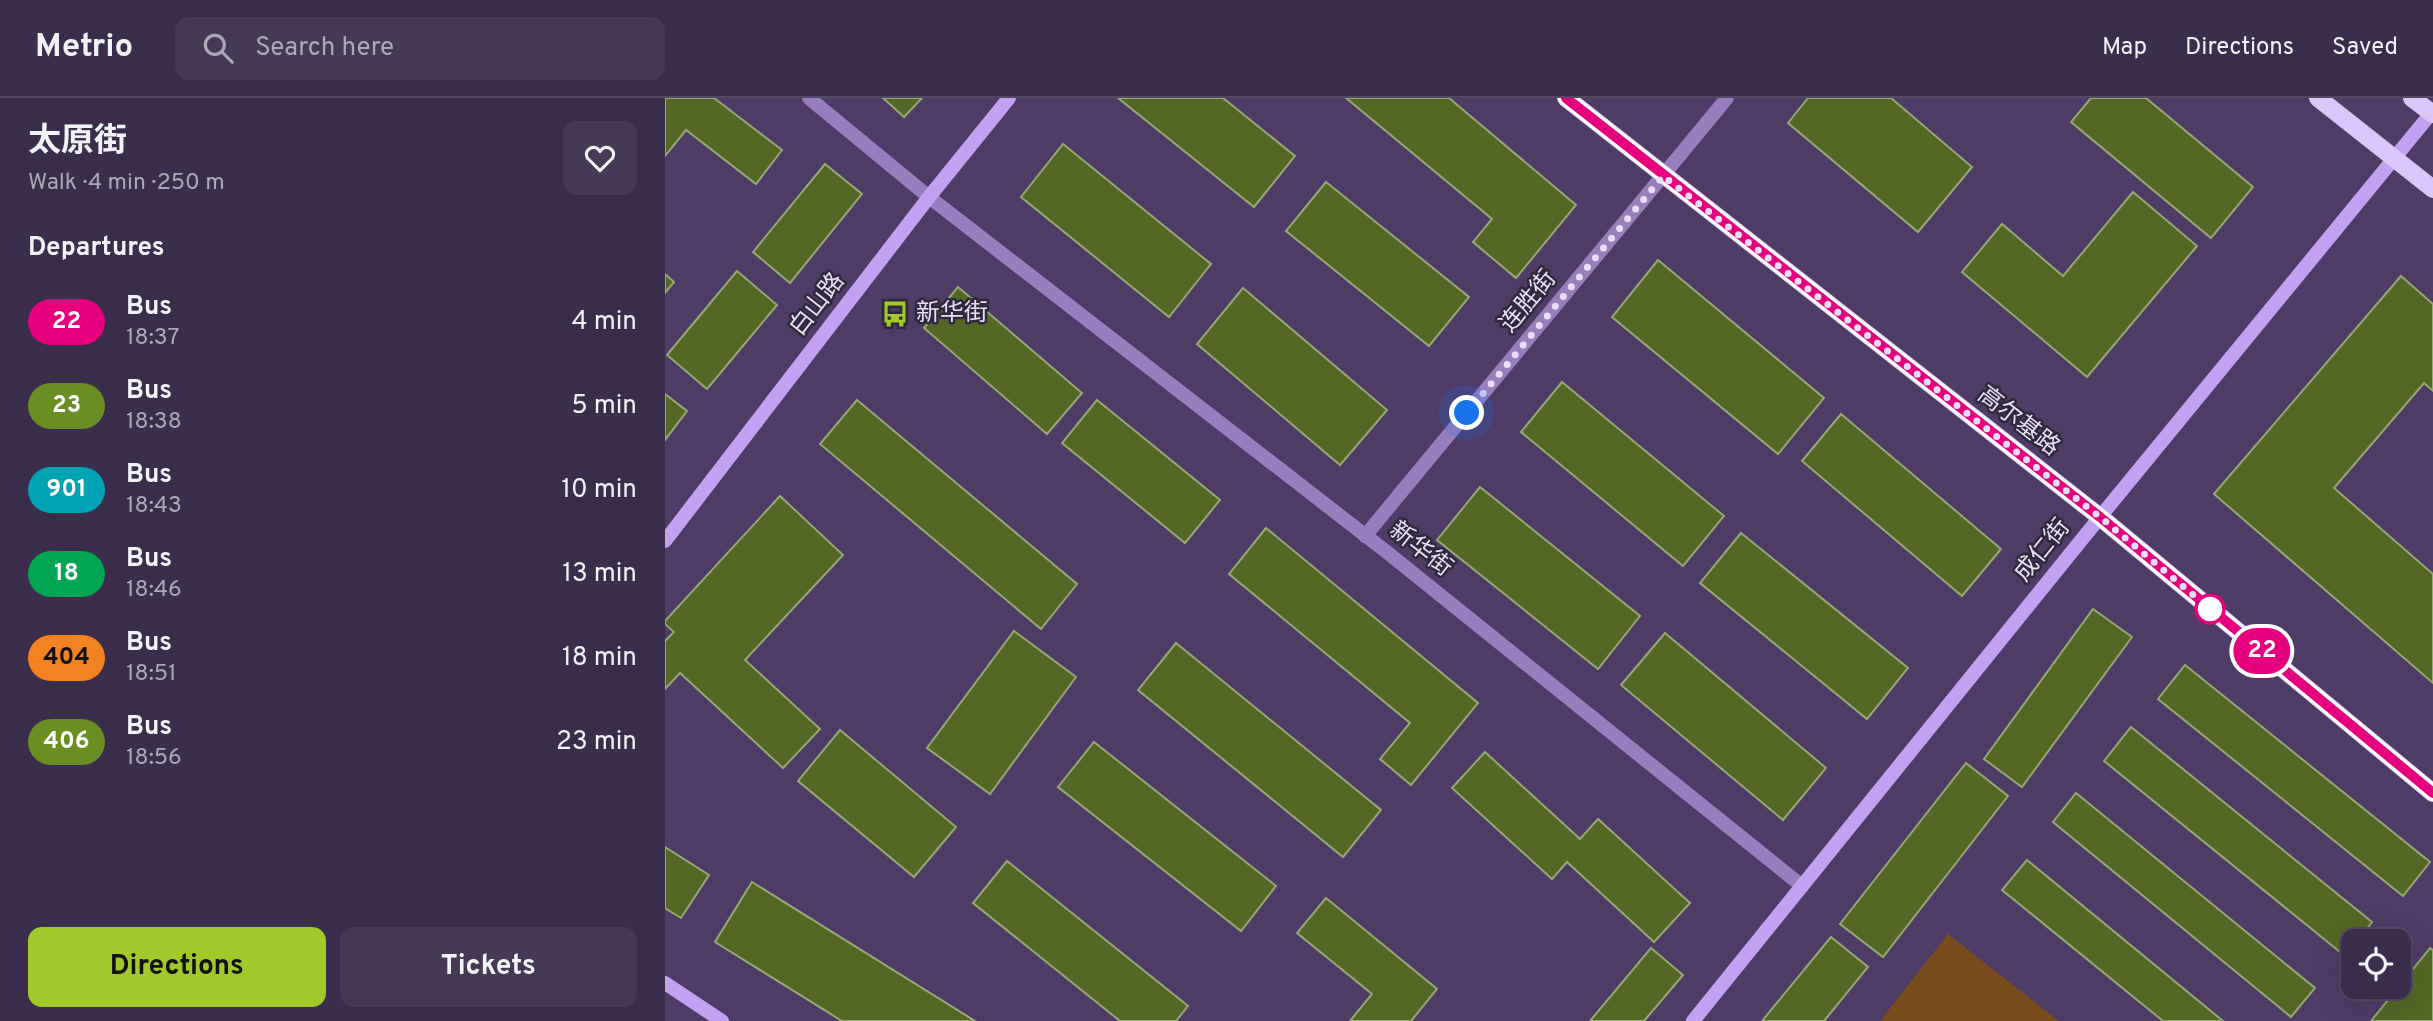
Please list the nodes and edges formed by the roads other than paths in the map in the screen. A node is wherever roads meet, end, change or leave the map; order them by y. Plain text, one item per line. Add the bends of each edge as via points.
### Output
1 (809, 98) edge
2 (1009, 98) edge
3 (1566, 98) edge
4 (1727, 98) edge
5 (2318, 98) edge
6 (2412, 98) edge
7 (2433, 113) edge
8 (2394, 158) junction
9 (1663, 176) junction
10 (2433, 189) edge
11 (929, 197) junction
12 (2100, 517) junction
13 (1365, 536) junction
14 (665, 541) edge
15 (2433, 793) edge
16 (1802, 886) junction
17 (665, 984) edge
18 (722, 1021) edge
19 (1693, 1021) edge

1 - 11 street, 新华街
2 - 11 street, 白山路
3 - 9 main road, 高尔基路
4 - 9 street, 连胜街
5 - 8 main road
6 - 7 main road
7 - 8 street, 成仁街
8 - 10 main road
8 - 12 street, 成仁街
9 - 12 main road, 高尔基路
9 - 13 street, 连胜街
11 - 13 street, 新华街
11 - 14 street, 白山路
12 - 15 main road, 高尔基路
12 - 16 street, 成仁街
13 - 16 street, 新华街
16 - 19 street, 成仁街
17 - 18 street

